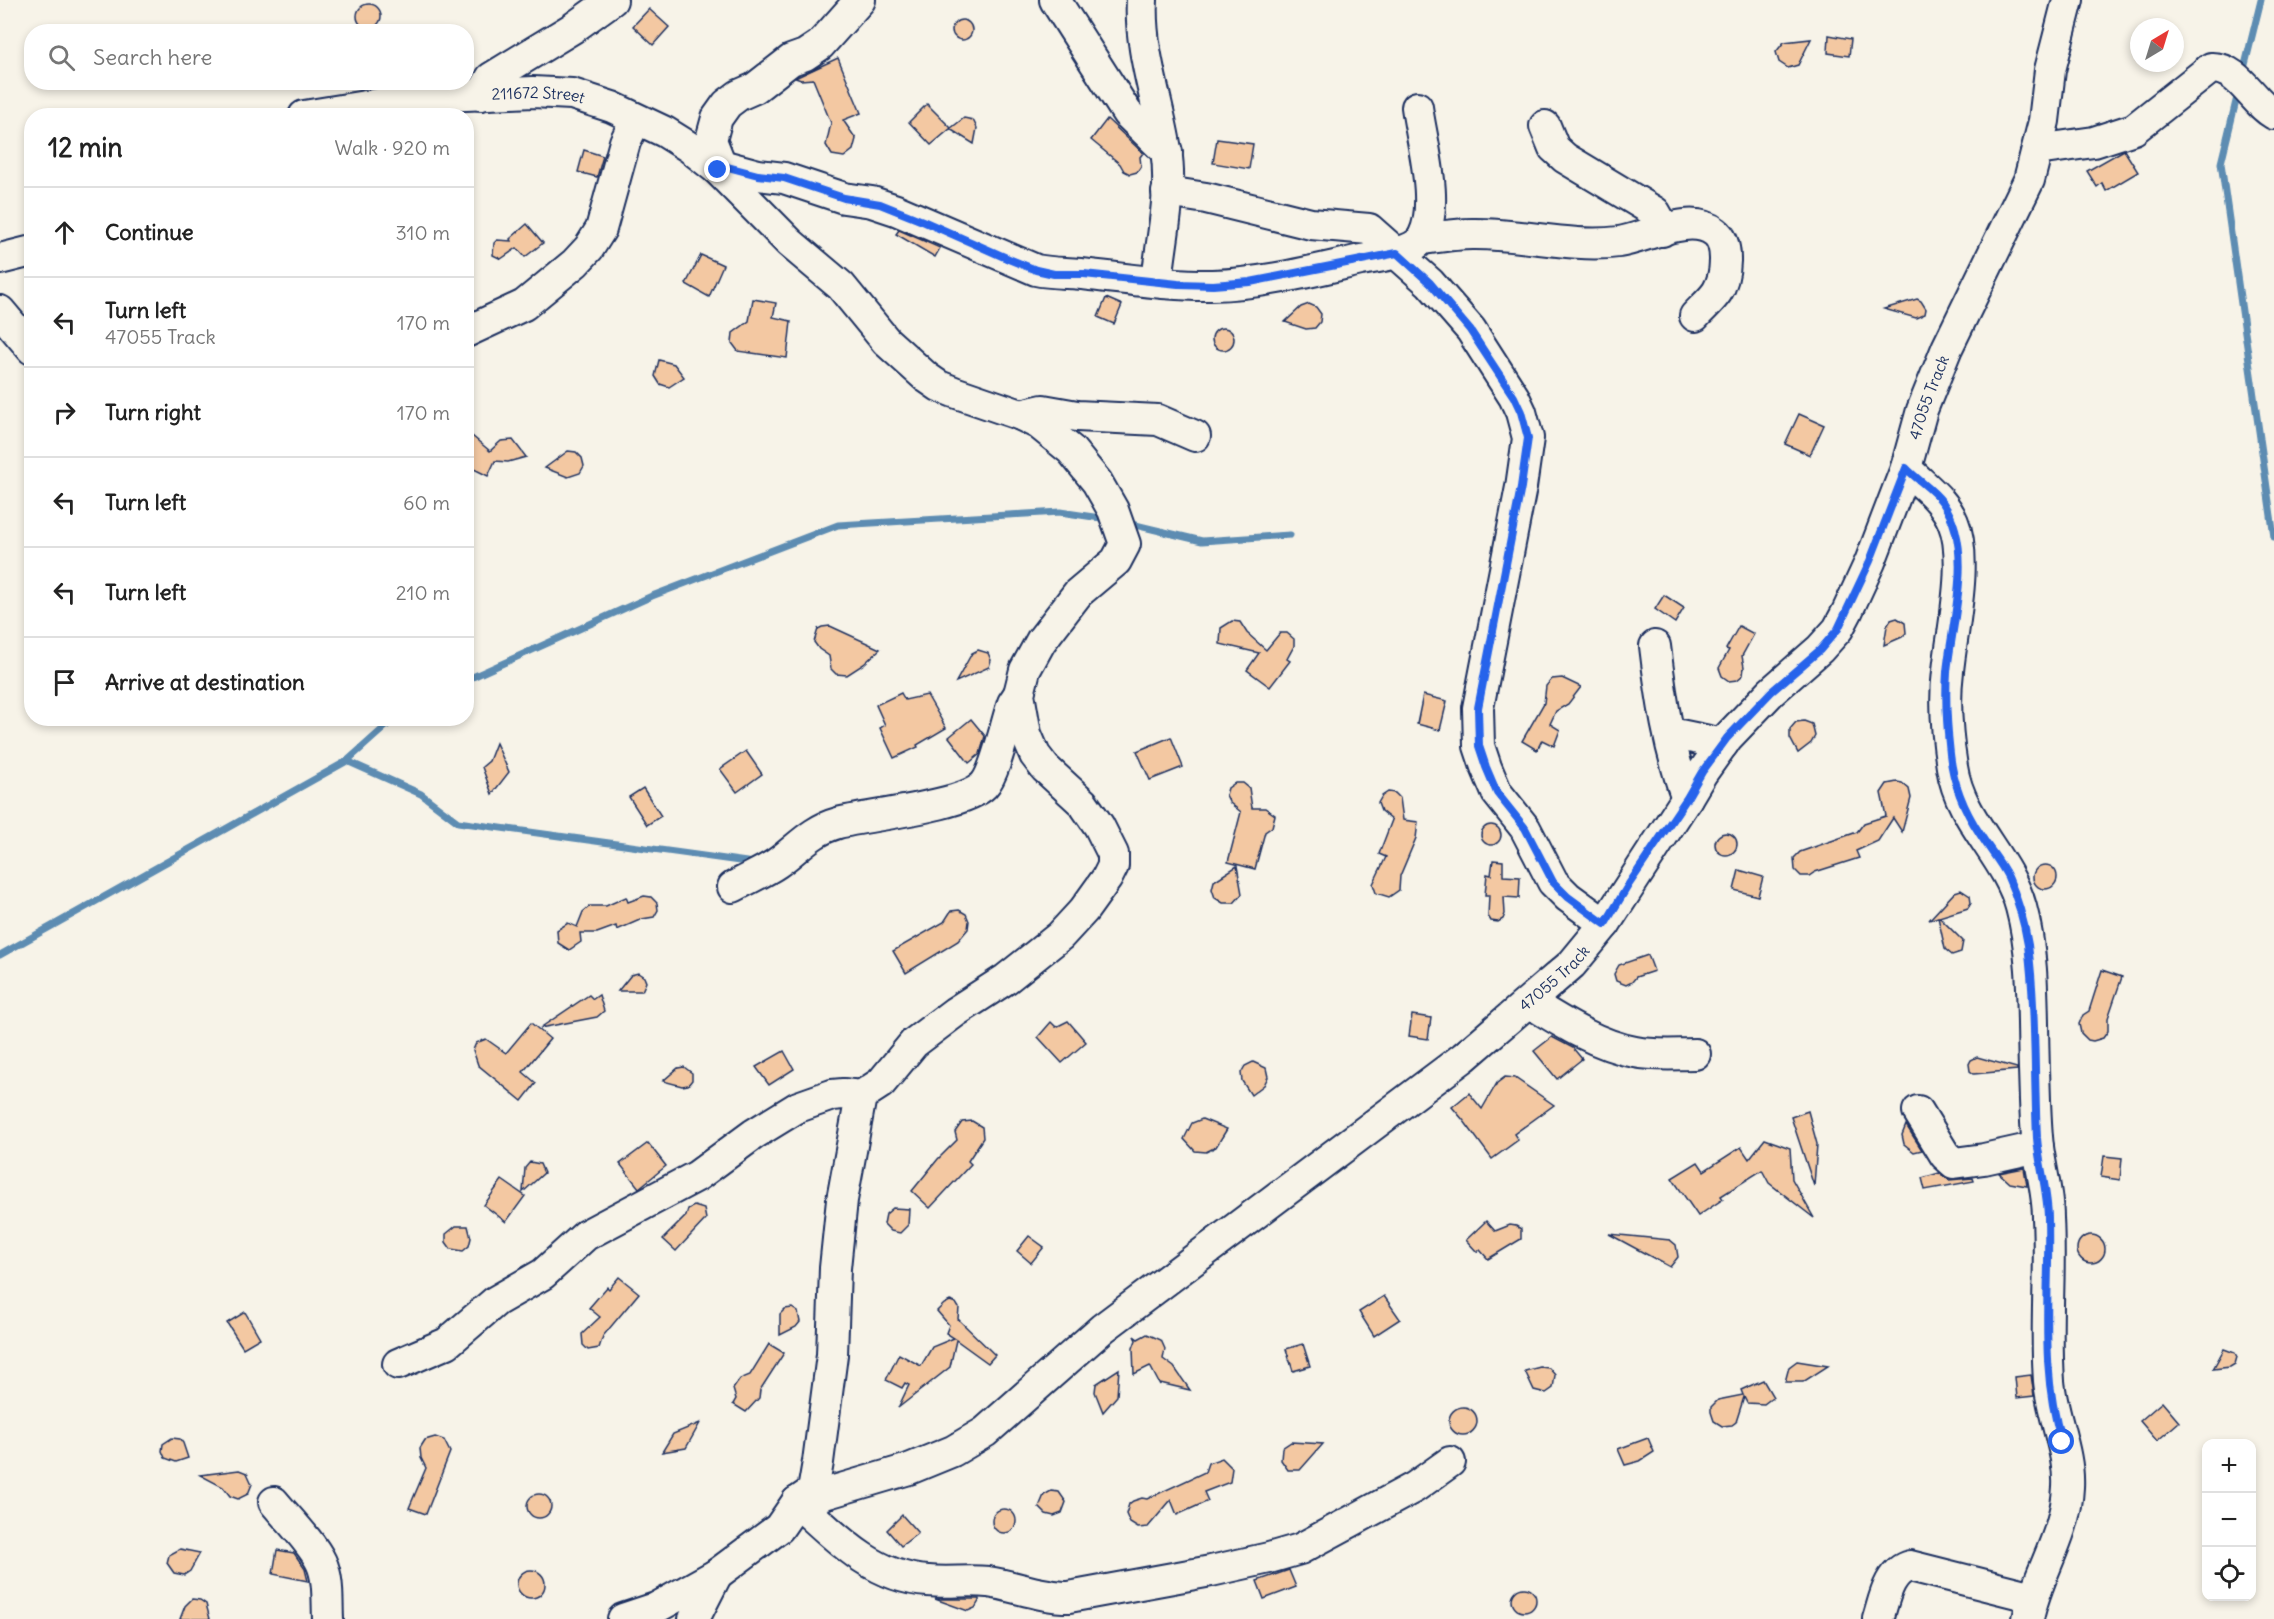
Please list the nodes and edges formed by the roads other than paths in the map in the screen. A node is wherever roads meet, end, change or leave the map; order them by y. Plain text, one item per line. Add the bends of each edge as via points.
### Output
1 (612, 0) edge
2 (860, 0) edge
3 (1055, 0) edge
4 (1142, 0) edge
5 (2068, 0) edge
6 (481, 94) junction
7 (1417, 107) dead end
8 (353, 108) edge
9 (2274, 114) edge
10 (636, 119) junction
11 (1545, 126) dead end
12 (2037, 150) junction
13 (1167, 152) junction
14 (719, 168) junction
15 (1167, 192) junction
16 (1662, 231) junction
17 (1409, 246) junction
18 (24, 253) edge
19 (0, 259) edge
20 (1157, 282) junction
21 (0, 311) edge
22 (1695, 316) dead end
23 (474, 328) edge
24 (24, 340) edge
25 (1021, 415) junction
26 (1195, 436) dead end
27 (1906, 468) junction
28 (1654, 646) dead end
29 (1019, 694) junction
30 (1670, 733) junction
31 (1723, 744) junction
32 (1687, 798) junction
33 (733, 887) dead end
34 (1605, 924) junction
35 (1529, 1002) junction
36 (1695, 1054) dead end
37 (861, 1096) junction
38 (1918, 1111) dead end
39 (2038, 1147) junction
40 (398, 1364) dead end
41 (1450, 1462) dead end
42 (274, 1502) dead end
43 (797, 1502) junction
44 (717, 1574) junction
45 (2030, 1608) edge
46 (328, 1619) edge
47 (623, 1619) edge
48 (693, 1619) edge
49 (1878, 1619) edge

1 - 6 street via 491,78
2 - 14 street via 820,45 727,104 717,118 711,140
3 - 13 street via 1127,113
4 - 13 street via 1148,60
5 - 12 street, 47055 Track via 2050,70
6 - 8 street, 211672 Street via 421,97
6 - 10 street, 211672 Street via 572,94 612,106
7 - 17 street via 1431,191 1430,212
9 - 12 street via 2234,77 2223,69 2211,68 2134,129 2094,142
10 - 14 street, 211672 Street via 665,132
10 - 23 street via 625,142 602,229 590,248 524,305
11 - 16 street via 1554,148 1565,158 1655,212
12 - 27 street, 47055 Track via 2029,180 1947,348 1922,410
13 - 15 street
14 - 20 street via 784,178 844,198 880,204 1036,270
14 - 25 street, 211672 Street via 790,243 841,286 886,341 926,377 954,392
15 - 17 street via 1311,224 1369,229
15 - 20 street
16 - 17 street via 1608,243 1471,234
16 - 22 street via 1679,225 1705,225 1723,243 1723,273 1717,291
17 - 20 street via 1250,282
17 - 34 street via 1430,283 1470,330 1514,397 1528,438 1478,708 1479,746 1497,793 1525,828 1553,882
18 - 19 street
21 - 24 street
25 - 26 street via 1043,410 1077,416 1158,420
25 - 29 street via 1050,432 1088,468 1113,510 1125,543 1116,561 1078,593 1041,642 1025,670
27 - 31 street, 47055 Track via 1870,561 1838,629
27 - 39 street via 1942,502 1958,538 1958,598 1947,672 1950,755 1960,796 2020,905 2028,945
28 - 30 street
29 - 33 street via 1010,710 990,777 976,791 923,807 836,823 814,833 778,863
29 - 37 street via 1026,734 1035,755 1083,803 1113,854 1113,866 1084,910 1060,936 1006,980 914,1043 880,1083
30 - 31 street
30 - 32 street
31 - 32 street, 47055 Track
32 - 34 street, 47055 Track
34 - 35 street, 47055 Track via 1572,964
35 - 36 street via 1567,1026 1633,1052
35 - 43 street, 47055 Track via 1409,1100 1112,1321 985,1432 953,1451 909,1469
37 - 40 street via 832,1095 798,1107 697,1176 586,1235 543,1274 496,1301 447,1342
37 - 43 street via 842,1200 832,1355 818,1462 813,1491
38 - 39 street via 1954,1163
39 - 45 street via 2048,1215 2049,1383 2068,1467 2068,1486 2061,1530
41 - 43 street via 1415,1487 1300,1548 1222,1568 1069,1597 1051,1597 987,1582 927,1581 891,1574 837,1538
42 - 46 street via 321,1562
43 - 44 street via 779,1528
44 - 47 street via 656,1608
44 - 48 street
45 - 49 street via 1910,1566 1903,1567 1890,1581

